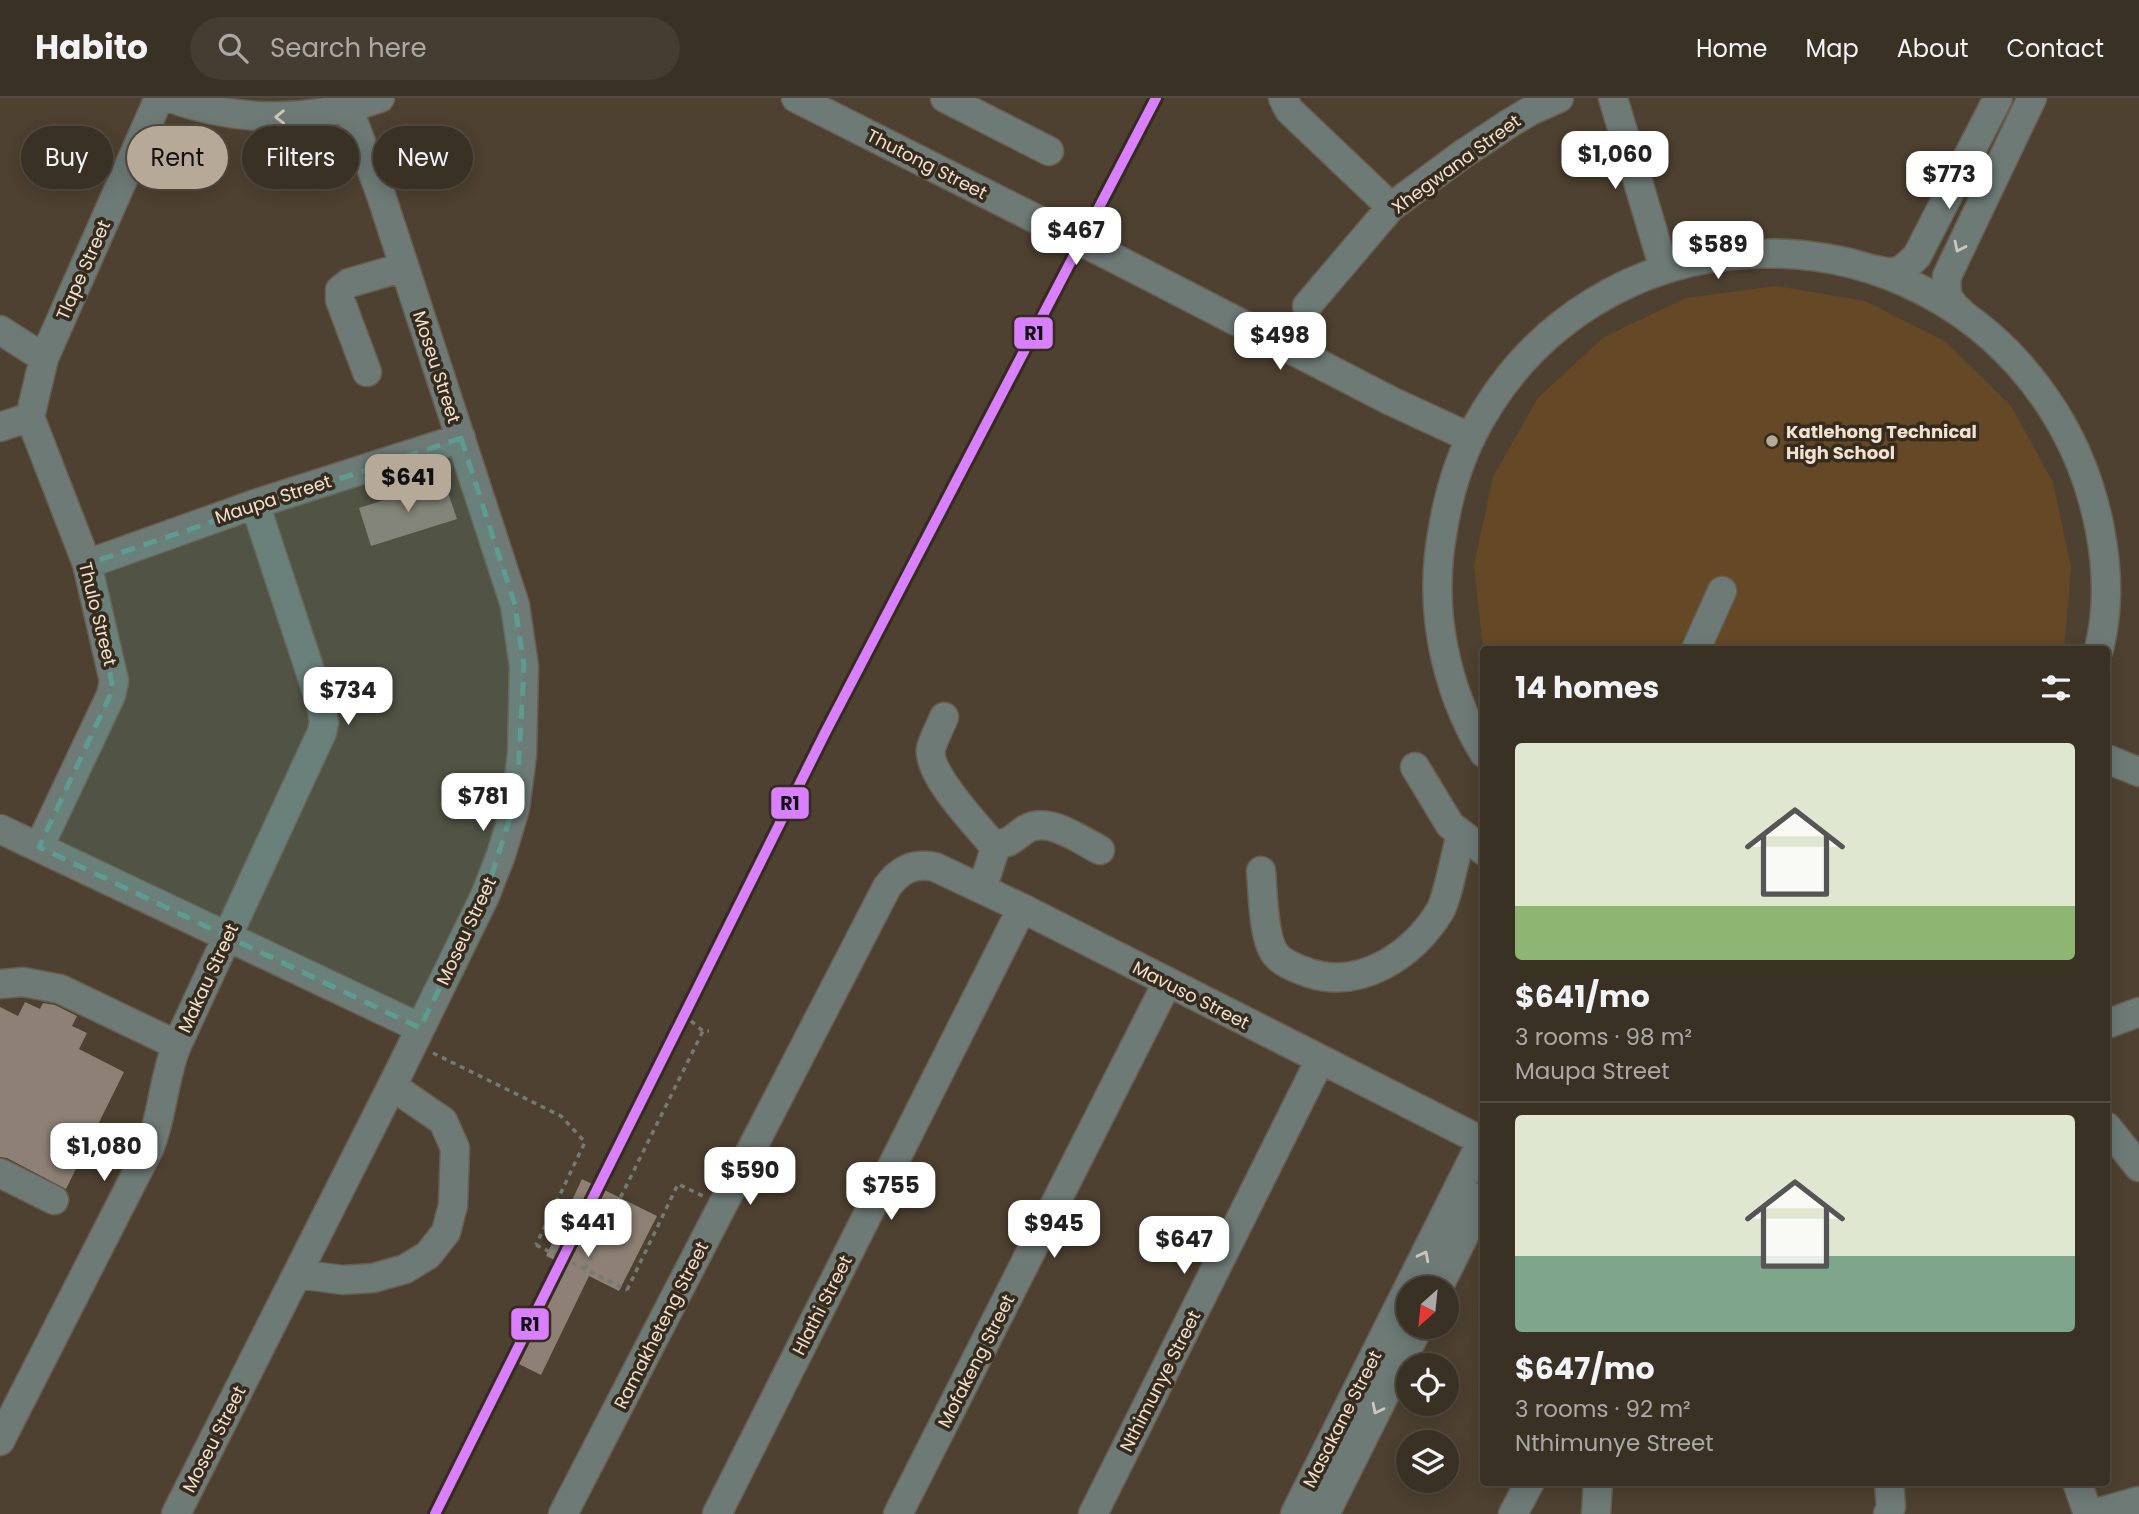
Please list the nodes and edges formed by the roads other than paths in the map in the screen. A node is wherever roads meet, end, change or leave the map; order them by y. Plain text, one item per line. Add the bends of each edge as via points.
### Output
1 (159, 98) edge
2 (170, 98) edge
3 (380, 98) edge
4 (796, 98) edge
5 (944, 98) edge
6 (1283, 98) edge
7 (1559, 98) edge
8 (1613, 98) edge
9 (1998, 98) edge
10 (2032, 98) edge
11 (348, 108) junction
12 (1049, 151) dead end
13 (1391, 207) junction
14 (404, 267) junction
15 (1664, 269) junction
16 (1877, 270) junction
17 (1307, 306) dead end
18 (1963, 313) junction
19 (0, 330) edge
20 (44, 358) junction
21 (367, 372) dead end
22 (30, 416) junction
23 (0, 427) edge
24 (461, 438) junction
25 (1471, 438) junction
26 (255, 504) junction
27 (86, 564) junction
28 (1722, 591) dead end
29 (1697, 646) edge
30 (2099, 646) edge
31 (944, 717) dead end
32 (1480, 746) edge
33 (2110, 760) edge
34 (1415, 767) dead end
35 (2139, 772) edge
36 (0, 829) edge
37 (1461, 834) junction
38 (992, 844) junction
39 (39, 846) junction
40 (1480, 849) edge
41 (1100, 850) dead end
42 (1261, 872) dead end
43 (895, 875) joint
44 (982, 890) junction
45 (1022, 908) junction
46 (227, 937) junction
47 (1167, 983) junction
48 (0, 984) edge
49 (2139, 1012) edge
50 (2110, 1023) edge
51 (416, 1035) junction
52 (177, 1045) junction
53 (1320, 1060) junction
54 (392, 1086) junction
55 (2110, 1131) edge
56 (1480, 1139) edge
57 (1480, 1146) edge
58 (2139, 1167) edge
59 (0, 1173) edge
60 (54, 1200) dead end
61 (1480, 1204) edge
62 (297, 1274) junction
63 (1444, 1276) edge
64 (1412, 1339) edge
65 (0, 1441) edge
66 (1528, 1486) edge
67 (1598, 1486) edge
68 (1889, 1486) edge
69 (2079, 1486) edge
70 (2139, 1501) edge
71 (176, 1514) edge
72 (563, 1514) edge
73 (717, 1514) edge
74 (898, 1514) edge
75 (1093, 1514) edge
76 (1294, 1514) edge
77 (1325, 1514) edge
78 (1513, 1514) edge
79 (1596, 1514) edge
80 (1888, 1514) edge
81 (2091, 1514) edge

1 - 20 street, Tlape Street
11 -> 2 street via 301,117 265,117 218,112
3 - 11 street
4 - 25 street, Thutong Street, bridge
5 - 12 street
6 - 13 street via 1289,110
7 - 13 street, Xhegwana Street via 1510,123
8 - 15 street
9 - 16 street via 1917,256 1890,274
10 -> 18 street via 1947,276 1945,290 1950,303
11 - 14 street, Moseu Street
13 - 17 street, Xhegwana Street
14 - 21 street via 340,290
14 - 24 street, Moseu Street
15 - 16 street via 1716,256 1770,252 1825,257
15 - 25 street via 1615,290 1571,318 1531,352 1498,393
16 - 18 street via 1922,288
18 - 30 street via 2004,348 2040,388 2068,433 2089,483 2101,535 2106,588
19 - 20 street
20 - 22 street, Tlape Street
22 - 23 street
22 - 27 street, Thulo Street
24 - 26 street, Maupa Street
24 - 51 street, Moseu Street via 519,618 524,673 522,755 517,796 501,855
25 - 32 street via 1447,506 1438,553 1438,613 1448,673
26 - 27 street, Maupa Street
26 - 46 street, Makau Street via 324,722
27 - 39 street, Thulo Street via 113,670 113,688
28 - 29 street
31 - 38 street via 931,748 937,774
33 - 35 street
34 - 37 street via 1450,825
36 - 39 street
37 - 40 street
37 - 42 street via 1441,909 1394,961 1355,975 1324,977 1276,955 1267,932
38 - 41 street via 1006,844 1040,825
38 - 44 street via 994,852
39 - 46 street
43 - 44 street, Mavuso Street via 911,867 935,867
43 - 72 street, Ramakheteng Street
44 - 45 street, Mavuso Street
45 - 47 street, Mavuso Street
45 - 73 street, Hlathi Street
46 - 51 street
46 - 52 street, Makau Street
47 - 53 street, Mavuso Street
47 - 74 street, Mofakeng Street
48 - 52 street via 23,982 60,989
49 - 50 street
51 - 54 street, Moseu Street
52 - 65 street, Makau Street via 149,1149
53 - 56 street, Mavuso Street
53 - 75 street, Nthimunye Street
54 - 62 street, Moseu Street
54 - 62 street via 443,1121 455,1148 453,1205 446,1232 428,1255 405,1269 342,1280
55 - 58 street
76 -> 57 street, Masakane Street
59 - 60 street
61 - 63 street
62 - 71 street, Moseu Street
64 -> 77 street, Masakane Street
66 - 78 street
67 - 79 street
68 - 80 street
69 - 81 street
70 - 81 street

